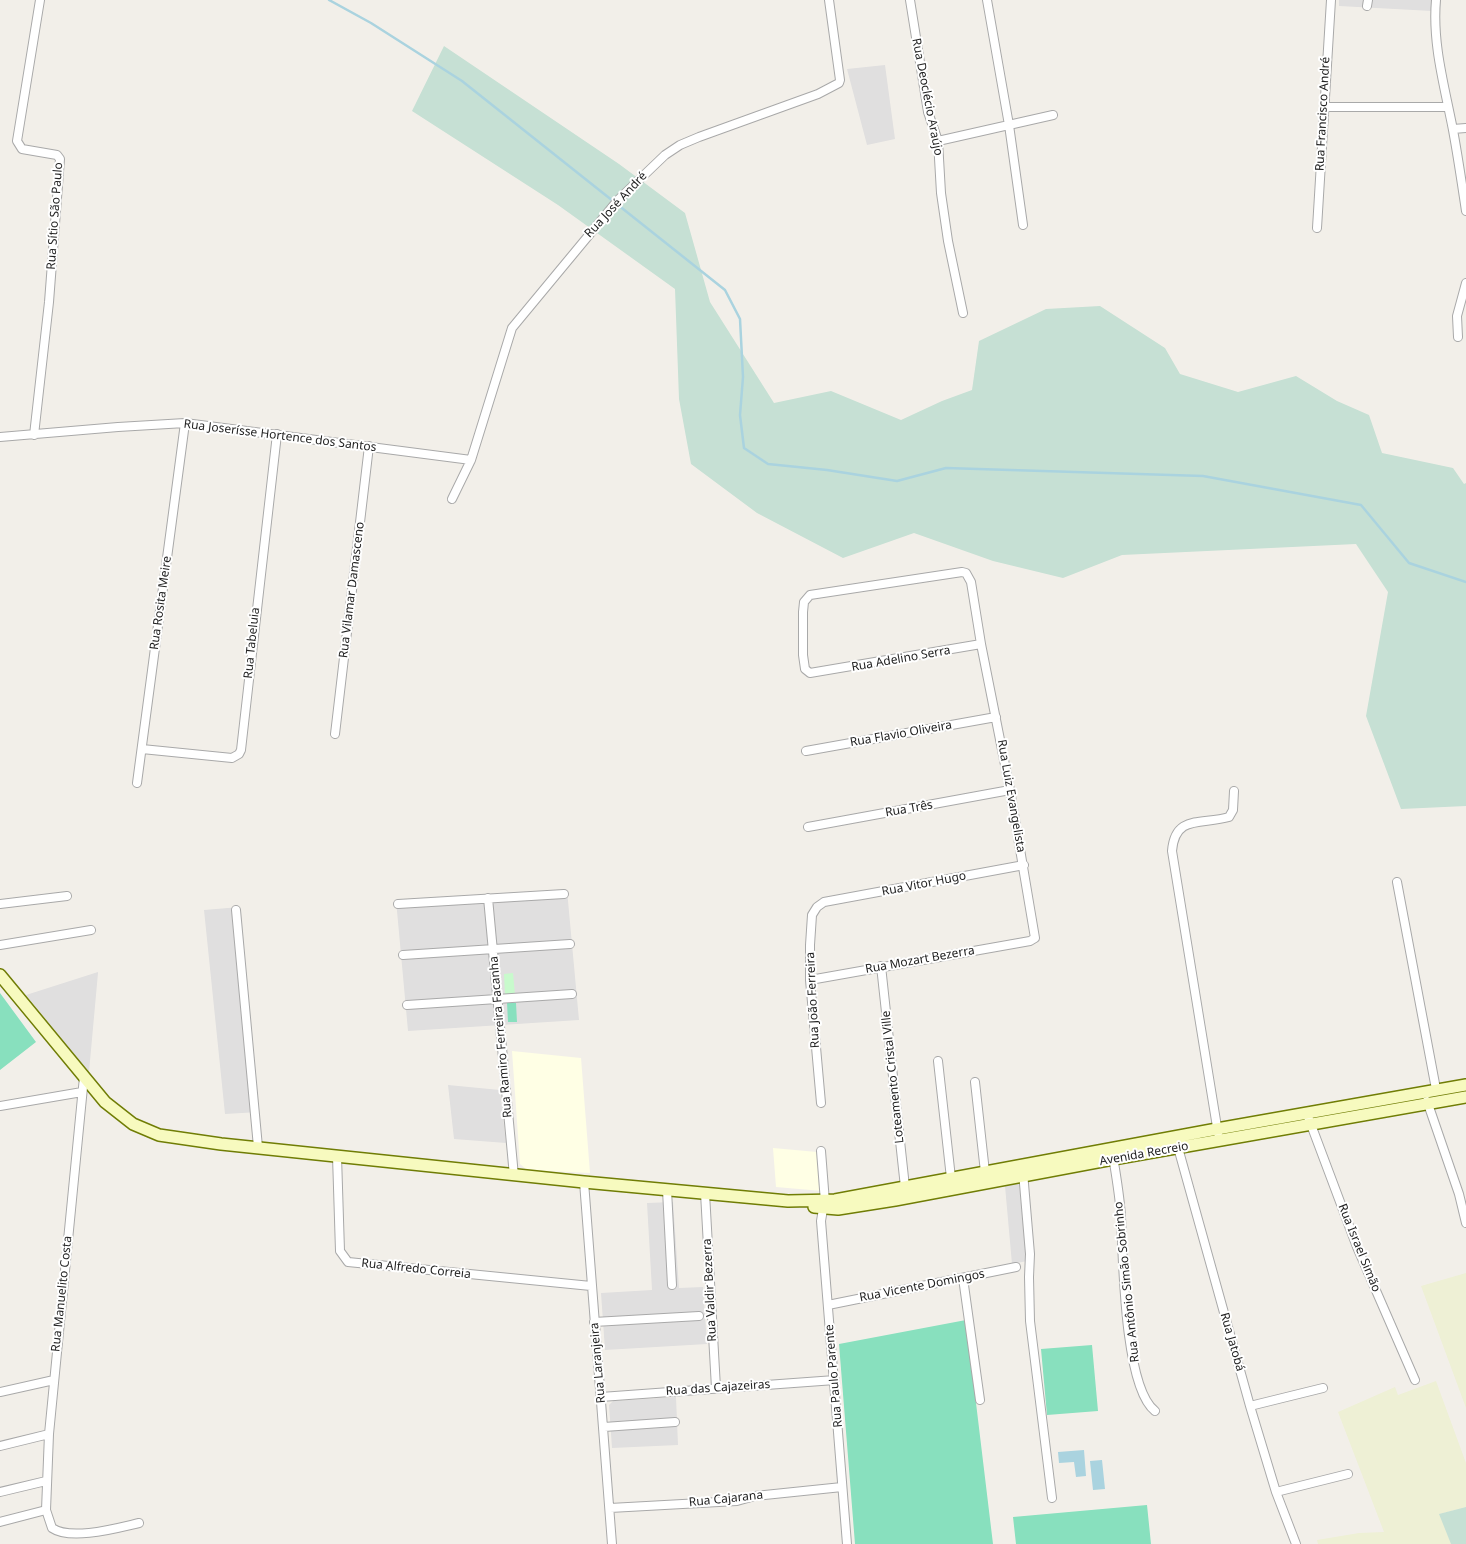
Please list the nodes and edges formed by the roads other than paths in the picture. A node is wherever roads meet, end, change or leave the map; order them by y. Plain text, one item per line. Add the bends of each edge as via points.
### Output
1 (40, 0) edge
2 (829, 0) edge
3 (910, 0) edge
4 (987, 0) edge
5 (1331, 0) edge
6 (1436, 0) edge
7 (1324, 107) junction
8 (1447, 107) junction
9 (1053, 115) dead end
10 (1009, 125) junction
11 (1466, 128) edge
12 (1453, 129) junction
13 (938, 141) junction
14 (1466, 211) edge
15 (1023, 225) dead end
16 (1316, 228) dead end
17 (1466, 283) edge
18 (963, 313) dead end
19 (1458, 337) dead end
20 (185, 423) junction
21 (277, 434) junction
22 (34, 435) junction
23 (0, 437) edge
24 (369, 446) junction
25 (471, 460) junction
26 (452, 499) dead end
27 (982, 646) junction
28 (816, 673) joint
29 (996, 716) junction
30 (335, 734) dead end
31 (142, 749) junction
32 (806, 751) dead end
33 (137, 783) dead end
34 (1010, 790) junction
35 (1234, 790) dead end
36 (808, 827) dead end
37 (1024, 865) junction
38 (1397, 882) dead end
39 (564, 894) dead end
40 (67, 896) dead end
41 (488, 898) junction
42 (824, 902) joint
43 (0, 904) edge
44 (398, 904) dead end
45 (236, 910) dead end
46 (91, 930) dead end
47 (1030, 941) joint
48 (570, 944) dead end
49 (0, 945) edge
50 (493, 948) junction
51 (403, 955) dead end
52 (881, 966) junction
53 (0, 975) edge
54 (810, 980) junction
55 (572, 994) dead end
56 (498, 1000) junction
57 (408, 1005) dead end
58 (938, 1061) dead end
59 (84, 1077) junction
60 (975, 1082) dead end
61 (1466, 1085) edge
62 (1436, 1090) junction
63 (82, 1092) junction
64 (1425, 1097) junction
65 (1466, 1097) edge
66 (821, 1103) dead end
67 (0, 1106) edge
68 (1309, 1119) junction
69 (1218, 1135) junction
70 (1177, 1142) junction
71 (258, 1147) junction
72 (821, 1150) dead end
73 (1112, 1154) junction
74 (337, 1156) junction
75 (1022, 1171) junction
76 (985, 1172) junction
77 (514, 1176) junction
78 (951, 1178) junction
79 (584, 1182) junction
80 (905, 1187) junction
81 (667, 1190) junction
82 (705, 1193) junction
83 (1462, 1194) edge
84 (824, 1205) junction
85 (1466, 1223) edge
86 (1016, 1267) dead end
87 (963, 1278) junction
88 (672, 1285) dead end
89 (591, 1286) junction
90 (828, 1305) junction
91 (699, 1316) dead end
92 (594, 1322) junction
93 (54, 1380) junction
94 (835, 1380) junction
95 (1416, 1380) dead end
96 (716, 1388) junction
97 (1323, 1388) dead end
98 (0, 1392) edge
99 (601, 1397) junction
100 (980, 1400) dead end
101 (1250, 1406) junction
102 (1155, 1410) dead end
103 (675, 1422) dead end
104 (604, 1427) junction
105 (49, 1434) junction
106 (0, 1446) edge
107 (1348, 1474) dead end
108 (46, 1481) junction
109 (842, 1487) junction
110 (0, 1492) edge
111 (1276, 1492) junction
112 (1052, 1498) dead end
113 (610, 1508) junction
114 (46, 1510) junction
115 (0, 1522) edge
116 (139, 1524) dead end
117 (612, 1544) edge
118 (848, 1544) edge
119 (1296, 1544) edge

1 - 22 street, Rua Sítio São Paulo via 18,141 22,149 57,155 60,159
2 - 25 street, Rua José André via 840,80 838,85 686,142 665,155 623,195 512,328
3 - 13 street, Rua Deoclécio Araújo via 928,112
4 - 10 street
5 - 7 street, Rua Francisco André
6 - 8 street via 1438,51
7 - 8 street
7 - 16 street, Rua Francisco André
8 - 12 street
9 - 10 street
10 - 13 street
10 - 15 street
11 - 12 street
12 - 14 street
13 - 18 street, Rua Deoclécio Araújo via 941,193
17 - 19 street via 1458,316
20 - 21 street, Rua Joserísse Hortence dos Santos
20 - 22 street, Rua Joserísse Hortence dos Santos
20 - 31 street, Rua Rosita Meire
21 - 24 street, Rua Joserísse Hortence dos Santos
21 - 31 street, Rua Tabeluia via 241,750 232,758
22 - 23 street, Rua Joserísse Hortence dos Santos
24 - 25 street, Rua Joserísse Hortence dos Santos
24 - 30 street, Rua Vilamar Damasceno
25 - 26 street, Rua José André
27 - 28 street, Rua Adelino Serra
27 - 28 street, Rua Luiz Evangelista via 971,582 966,573 810,596 804,602 803,655 807,672
27 - 29 street, Rua Luiz Evangelista
29 - 32 street, Rua Flavio Oliveira
29 - 34 street, Rua Luiz Evangelista
31 - 33 street, Rua Rosita Meire
34 - 36 street, Rua Três
34 - 37 street, Rua Luiz Evangelista
35 - 69 street via 1232,814 1224,819 1187,824 1176,832 1172,851
37 - 42 street, Rua Vitor Hugo
37 - 47 street, Rua Luiz Evangelista via 1036,936
38 - 62 street
39 - 41 street
40 - 43 street
41 - 44 street
41 - 50 street, Rua Ramiro Ferreira Facanha
42 - 54 street, Rua João Ferreira via 812,914
45 - 71 street
46 - 49 street
47 - 52 street, Rua Mozart Bezerra
48 - 50 street
50 - 51 street
50 - 56 street, Rua Ramiro Ferreira Facanha
52 - 54 street, Rua Mozart Bezerra
52 - 80 street, Loteamento Cristal Ville
53 - 59 main road
54 - 66 street, Rua João Ferreira
55 - 56 street
56 - 57 street
56 - 77 street, Rua Ramiro Ferreira Facanha
58 - 78 street
59 - 63 street, Rua Manuelito Costa
59 - 71 main road via 105,1102 133,1124 150,1132
60 - 76 street
61 - 62 main road, Avenida Recreio
62 - 64 main road, Avenida Recreio
63 - 67 street
63 - 93 street, Rua Manuelito Costa
64 - 65 main road, Avenida Recreio
64 - 68 main road, Avenida Recreio
64 - 83 street
68 - 69 main road, Avenida Recreio
68 - 95 street, Rua Israel Simão via 1357,1247
69 - 70 main road, Avenida Recreio
70 - 73 main road, Avenida Recreio
70 - 101 street, Rua Jatobá
71 - 74 main road
72 - 84 street
73 - 75 main road, Avenida Recreio
73 - 102 street, Rua Antônio Simão Sobrinho via 1121,1215 1132,1354 1142,1392
74 - 77 main road
74 - 89 street, Rua Alfredo Correia via 340,1251 348,1262
75 - 76 main road, Avenida Recreio
75 - 84 main road, Avenida Recreio via 895,1200 838,1209
75 - 112 street via 1030,1254 1030,1321
76 - 78 main road, Avenida Recreio
77 - 79 main road
78 - 80 main road, Avenida Recreio
79 - 81 main road
79 - 89 street, Rua Laranjeira
80 - 84 main road, Avenida Recreio
81 - 82 main road
81 - 88 street
82 - 84 main road
82 - 96 street, Rua Valdir Bezerra
83 - 85 street
84 - 90 street, Rua Paulo Parente via 821,1221
86 - 87 street, Rua Vicente Domingos
87 - 90 street, Rua Vicente Domingos
87 - 100 street
89 - 92 street, Rua Laranjeira
90 - 94 street, Rua Paulo Parente
91 - 92 street
92 - 99 street, Rua Laranjeira
93 - 98 street
93 - 105 street, Rua Manuelito Costa
94 - 96 street, Rua das Cajazeiras
94 - 109 street, Rua Paulo Parente
96 - 99 street, Rua das Cajazeiras
97 - 101 street
99 - 104 street, Rua Laranjeira
101 - 111 street, Rua Jatobá
103 - 104 street
104 - 113 street, Rua Laranjeira
105 - 106 street
105 - 108 street, Rua Manuelito Costa
107 - 111 street
108 - 110 street
108 - 114 street, Rua Manuelito Costa
109 - 113 street, Rua Cajarana via 755,1496 737,1501
109 - 118 street, Rua Paulo Parente
111 - 119 street, Rua Jatobá
113 - 117 street, Rua Laranjeira
114 - 115 street
114 - 116 street via 52,1528 64,1533

